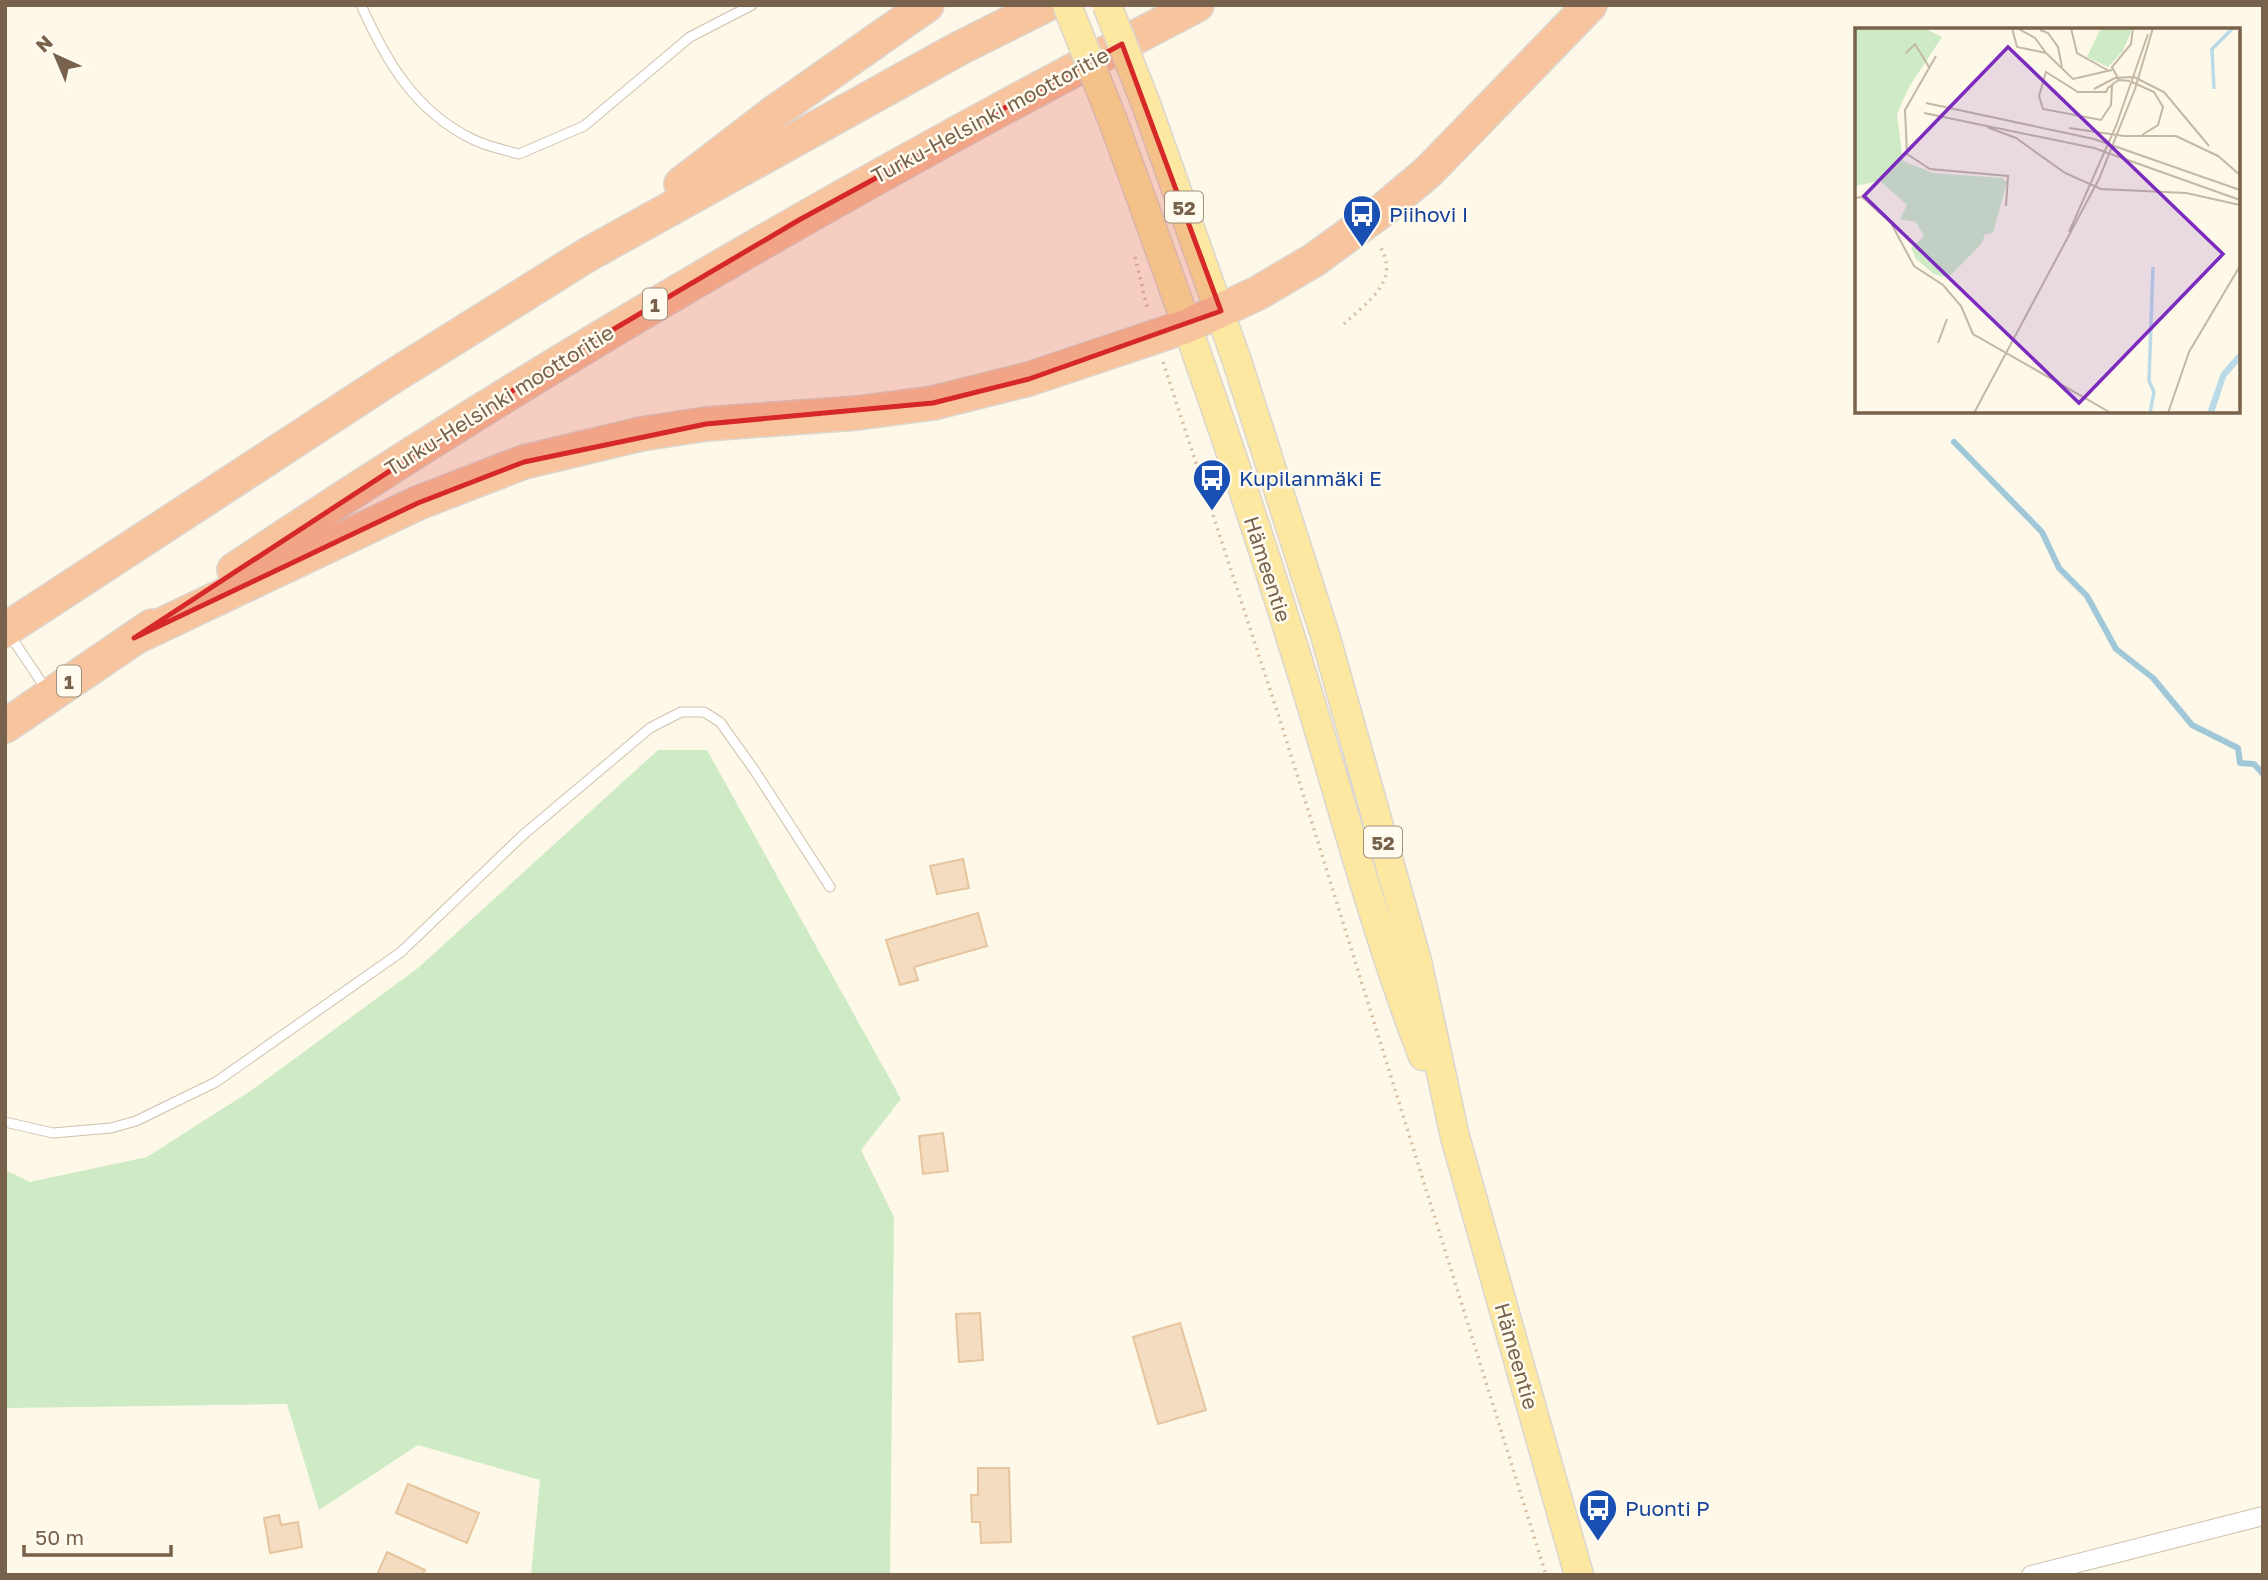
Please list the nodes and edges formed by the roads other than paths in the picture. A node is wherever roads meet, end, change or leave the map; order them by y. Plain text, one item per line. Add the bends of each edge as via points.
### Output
1 (361, 5) edge
2 (752, 5) edge
3 (928, 5) edge
4 (1046, 5) edge
5 (1067, 5) edge
6 (1107, 5) edge
7 (1197, 5) edge
8 (1590, 5) edge
9 (587, 255) junction
10 (1221, 311) junction
11 (1187, 326) junction
12 (6, 630) edge
13 (134, 638) junction
14 (50, 694) junction
15 (5, 726) edge
16 (830, 887) dead end
17 (5, 1122) edge
18 (1455, 1137) junction
19 (2263, 1516) edge
20 (1580, 1575) edge
21 (2031, 1575) edge

1 - 2 lane via 384,55 427,110 473,140 519,154 584,126 690,37
3 - 9 highway via 772,114
4 - 9 highway
5 - 11 main road, Hämeentie / 52, bridge
6 - 10 main road, Hämeentie / 52, bridge
7 - 13 highway, Turku-Helsinki moottoritie / 1 via 810,213 558,361
8 - 10 highway via 1429,171 1384,209 1314,260
9 - 12 highway
10 - 11 highway
10 - 18 main road, Hämeentie / 52 via 1325,635 1417,961
11 - 13 highway via 1029,379 933,403 706,424 524,462 418,503
11 - 18 main road, Hämeentie / 52 via 1292,642 1388,966
12 - 14 lane
13 - 14 highway, Turku-Helsinki moottoritie / 1
14 - 15 highway, Turku-Helsinki moottoritie / 1
16 - 17 lane via 720,722 704,712 681,712 650,728 533,827 401,952 216,1082 136,1121 111,1128 53,1133
18 - 20 main road, Hämeentie / 52
19 - 21 street

